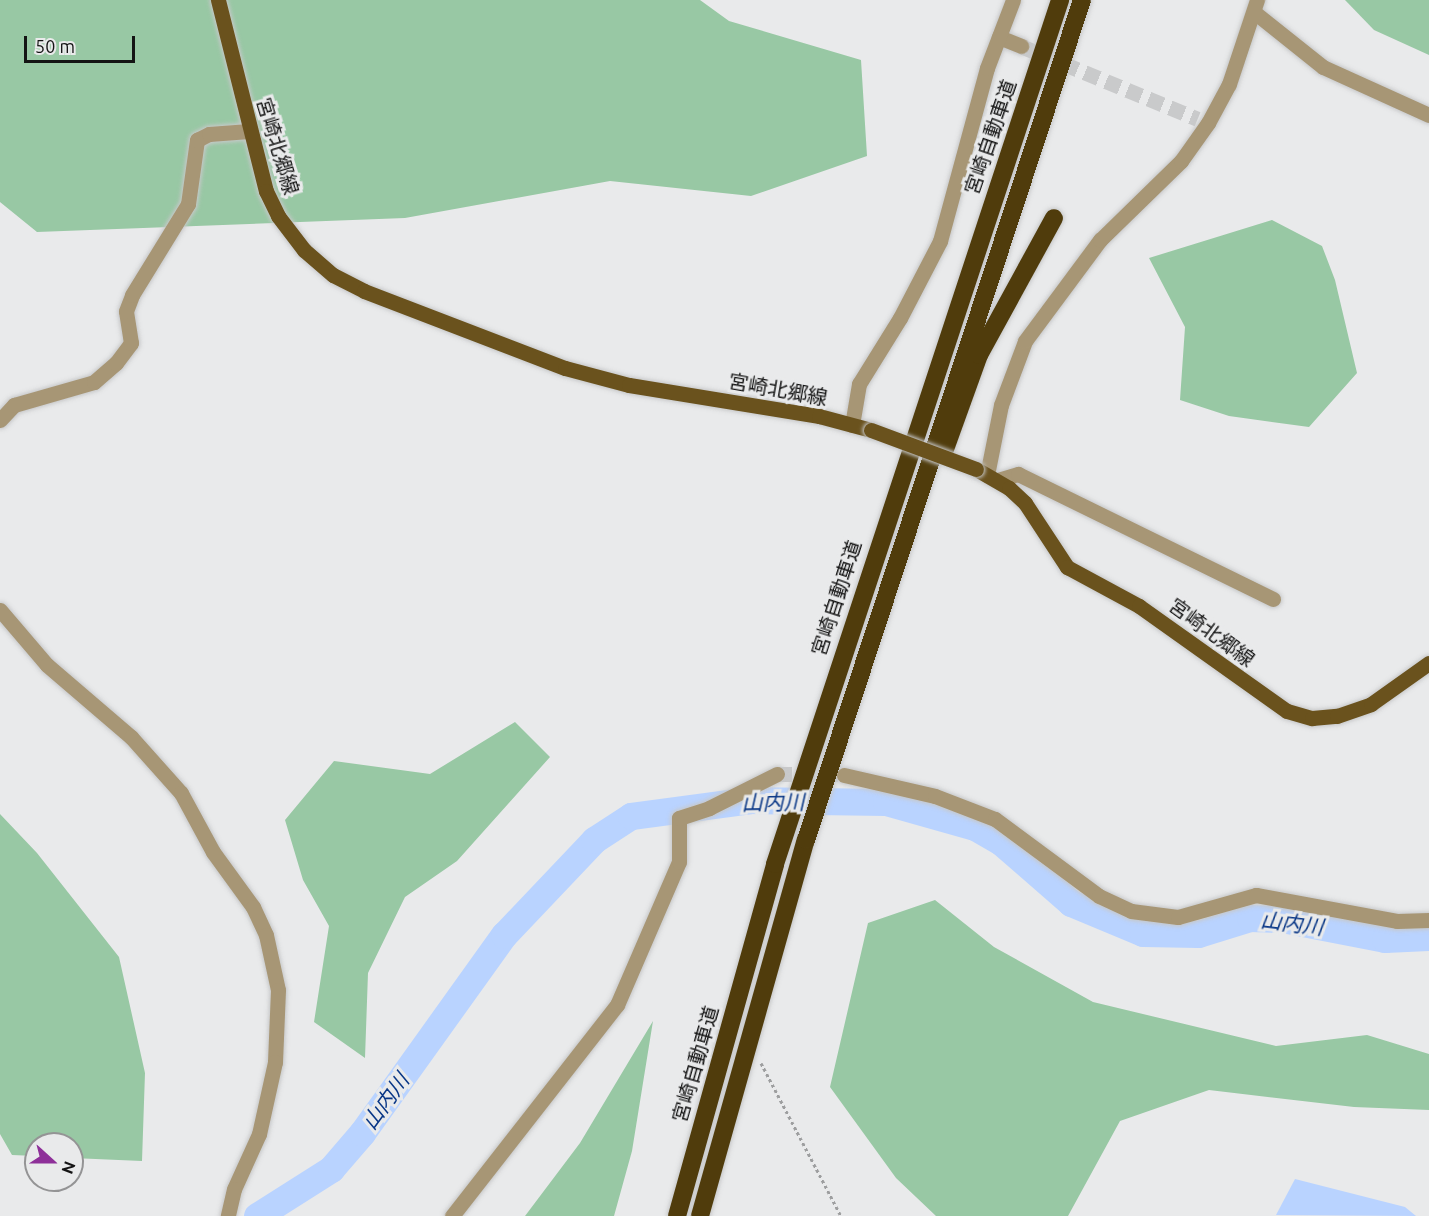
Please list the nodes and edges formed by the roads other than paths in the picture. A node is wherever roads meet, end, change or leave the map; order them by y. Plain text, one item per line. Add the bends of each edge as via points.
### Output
1 (218, 0) edge
2 (1013, 0) edge
3 (1060, 0) edge
4 (1082, 0) edge
5 (1256, 6) edge
6 (999, 37) junction
7 (1021, 46) tunnel mouth
8 (1429, 115) edge
9 (249, 131) junction
10 (1054, 218) dead end
11 (0, 420) edge
12 (852, 425) junction
13 (987, 475) junction
14 (889, 582) junction
15 (1272, 599) dead end
16 (0, 610) edge
17 (1429, 663) edge
18 (777, 774) tunnel mouth
19 (844, 774) tunnel mouth
20 (1429, 920) edge
21 (228, 1216) edge
22 (452, 1216) edge
23 (677, 1216) edge
24 (700, 1216) edge

1 - 9 main road, 宮崎北郷線
2 - 6 street
3 - 23 highway, 宮崎自動車道 via 778,853
4 - 14 highway
5 - 8 street via 1323,67
5 - 13 street via 1229,84 1181,161 1100,240 1043,313 1011,371
6 - 7 street
6 - 12 street via 939,241 900,318 859,384
9 - 11 street via 209,134 197,140 188,204 132,295 126,311 131,344 116,363 94,382 14,405
9 - 12 main road, 宮崎北郷線 via 266,191 288,230 333,275 364,291 565,368 629,385 808,414
10 - 14 highway via 979,355 914,538
12 - 13 main road, 宮崎北郷線, bridge
13 - 15 street via 1018,474
13 - 17 main road, 宮崎北郷線 via 1025,503 1067,567 1139,606 1287,711 1312,718 1337,716 1371,704
14 - 24 highway via 767,970
16 - 21 street via 47,664 131,737 181,793 213,852 253,907 266,935 278,990 275,1062 259,1134 234,1188
18 - 22 street via 709,808 679,818 679,862 617,1005
19 - 20 street via 935,796 995,819 1099,896 1131,911 1179,917 1256,895 1397,921

